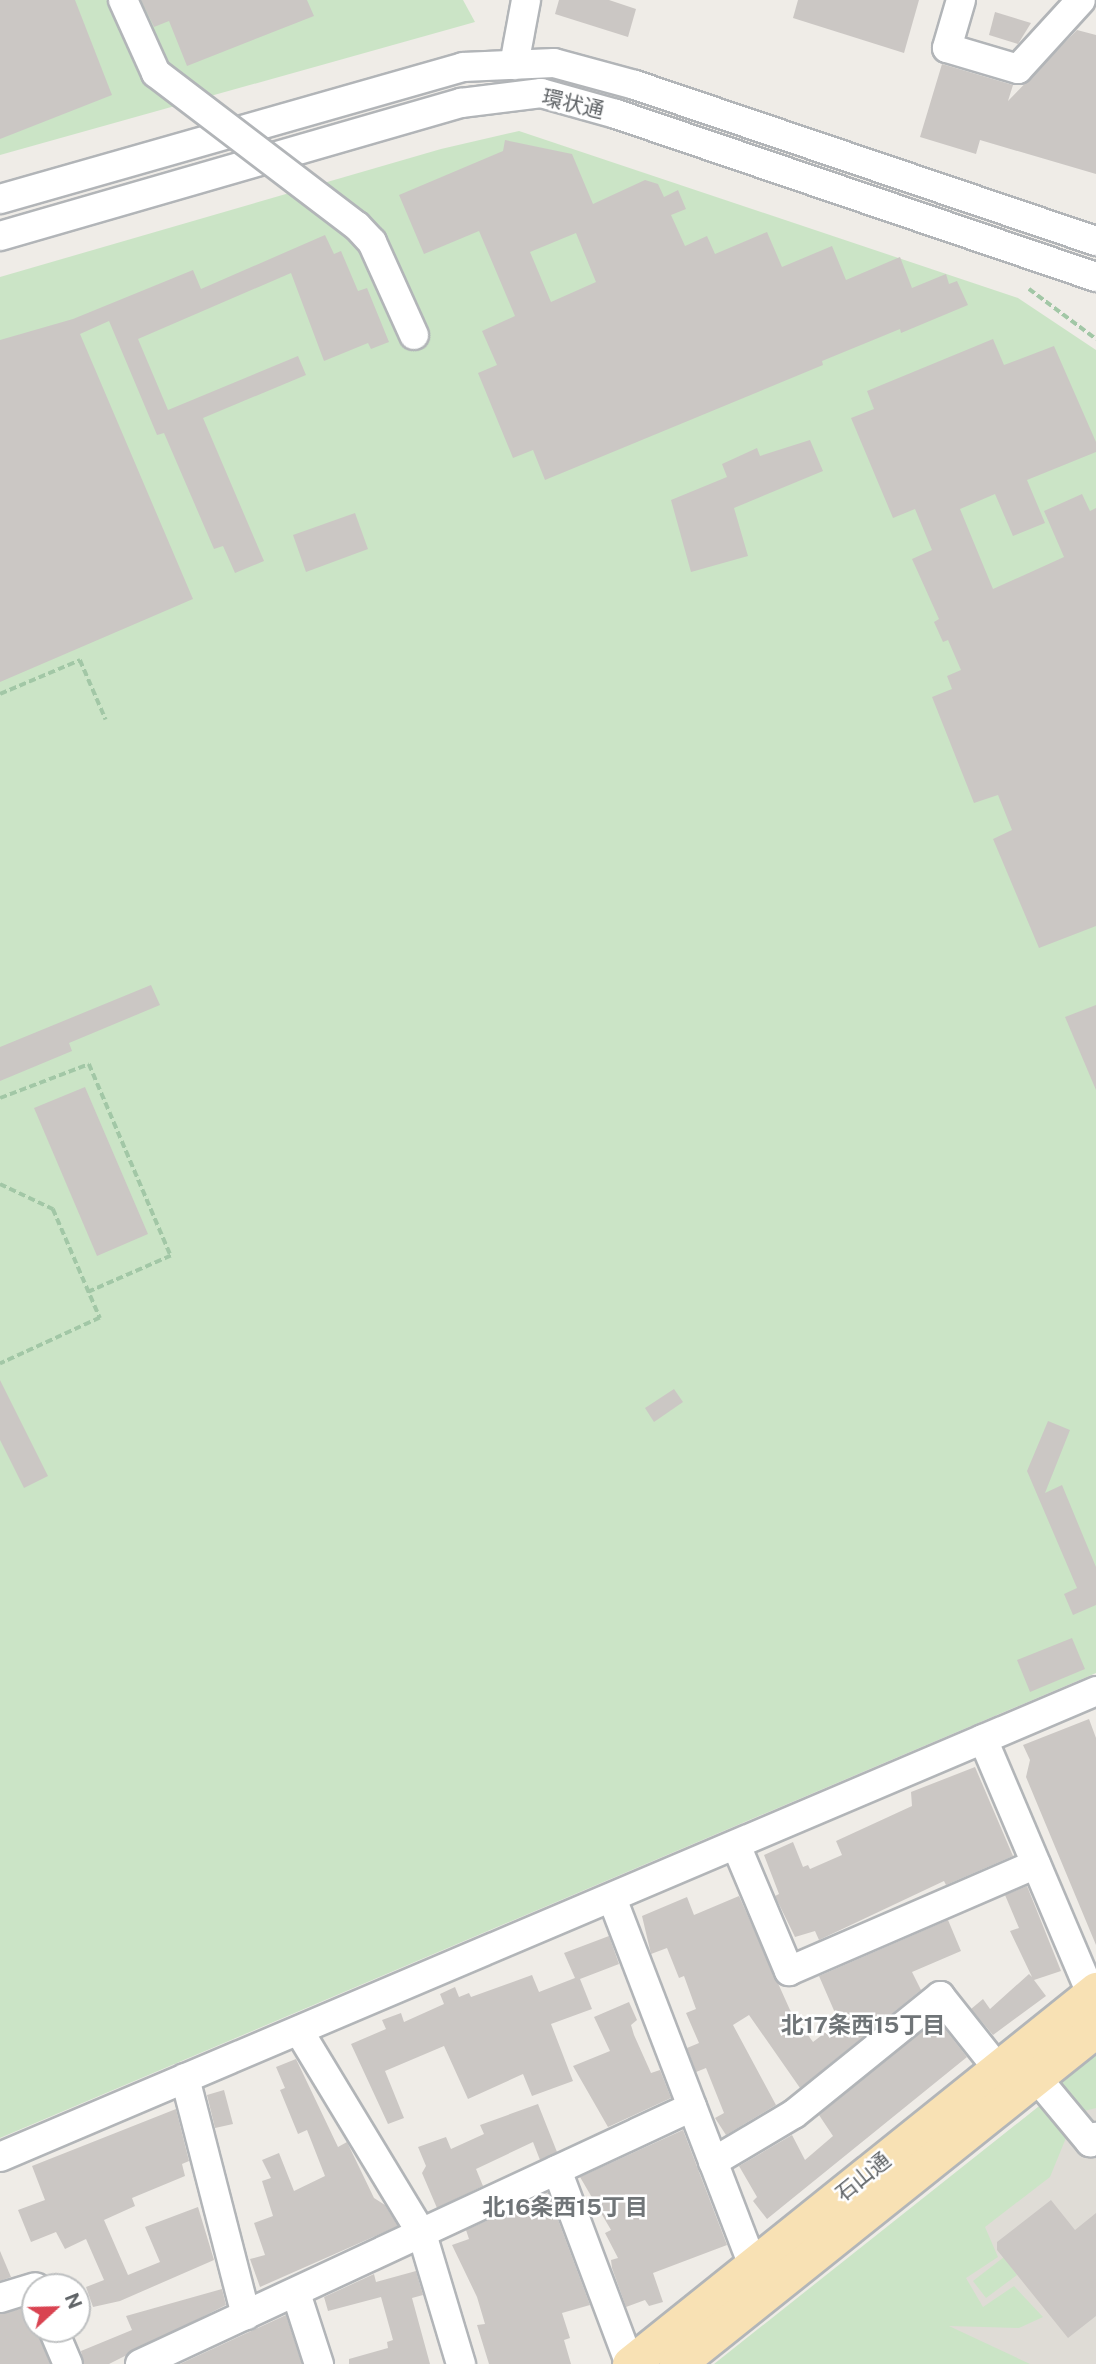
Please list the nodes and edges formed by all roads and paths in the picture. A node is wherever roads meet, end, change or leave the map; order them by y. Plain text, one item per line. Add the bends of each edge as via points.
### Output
1 (123, 0) edge
2 (526, 0) edge
3 (961, 0) edge
4 (1081, 0) edge
5 (514, 65) junction
6 (0, 199) edge
7 (0, 236) edge
8 (1096, 241) edge
9 (1096, 277) edge
10 (1028, 289) dead end
11 (414, 335) dead end
12 (1096, 339) edge
13 (0, 694) edge
14 (106, 720) dead end
15 (0, 1098) edge
16 (0, 1184) edge
17 (89, 1292) junction
18 (0, 1363) edge
19 (1094, 1698) edge
20 (983, 1740) junction
21 (736, 1845) junction
22 (1036, 1864) junction
23 (612, 1898) junction
24 (1093, 1992) edge
25 (1096, 2029) edge
26 (299, 2031) junction
27 (998, 2069) junction
28 (1035, 2077) junction
29 (185, 2078) junction
30 (692, 2107) junction
31 (1096, 2137) edge
32 (0, 2157) edge
33 (713, 2162) junction
34 (557, 2170) junction
35 (422, 2234) junction
36 (753, 2266) junction
37 (21, 2291) edge
38 (296, 2293) junction
39 (0, 2298) edge
40 (246, 2315) junction
41 (59, 2343) edge
42 (68, 2364) edge
43 (140, 2364) edge
44 (318, 2364) edge
45 (461, 2364) edge
46 (630, 2364) edge
47 (677, 2364) edge

1 - 11 street, bridge via 156,73 372,242
2 - 5 street
3 - 4 street via 947,48 1018,69
5 - 6 street, 環状通 via 463,67
5 - 8 street, 環状通 via 554,63 635,85
7 - 9 street, 環状通 via 461,103 541,93 616,114
10 - 12 path
13 - 14 path via 80,660
15 - 17 path via 89,1064 171,1256
16 - 17 path via 53,1209
17 - 18 path via 100,1318
19 - 20 street
20 - 21 street
20 - 22 street
21 - 22 street via 789,1971
21 - 23 street
22 - 24 street
23 - 26 street
23 - 30 street
24 - 27 main road, 石山通
25 - 28 main road, 石山通
26 - 29 street
26 - 35 street
27 - 33 street via 940,1996 794,2113
27 - 36 main road, 石山通
28 - 31 street via 1090,2142
28 - 47 main road, 石山通
29 - 32 street
29 - 40 street
30 - 33 street
30 - 34 street
33 - 36 street
34 - 35 street
34 - 46 street
35 - 38 street
35 - 45 street
36 - 46 main road, 石山通
37 - 39 street
38 - 40 street
38 - 44 street
40 - 43 street
41 - 42 street

